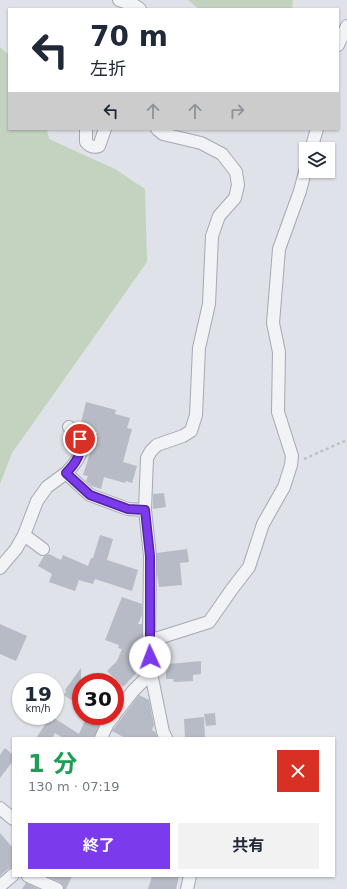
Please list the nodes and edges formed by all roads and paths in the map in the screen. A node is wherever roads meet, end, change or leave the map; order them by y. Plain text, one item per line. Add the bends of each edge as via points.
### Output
1 (118, 0) edge
2 (138, 8) edge
3 (347, 26) edge
4 (339, 43) edge
5 (86, 130) edge
6 (105, 130) edge
7 (158, 130) edge
8 (317, 130) edge
9 (313, 142) edge
10 (303, 178) edge
11 (69, 427) dead end
12 (347, 440) edge
13 (291, 465) junction
14 (66, 473) junction
15 (145, 510) junction
16 (24, 535) junction
17 (43, 549) dead end
18 (0, 568) edge
19 (149, 641) junction
20 (151, 673) junction
21 (124, 702) edge
22 (107, 725) edge
23 (163, 736) edge
24 (101, 737) edge
25 (0, 808) edge
26 (12, 818) edge
27 (12, 876) edge
28 (30, 877) edge
29 (190, 877) edge
30 (0, 886) edge
31 (57, 889) edge
32 (187, 889) edge

1 - 2 street
3 - 4 street
5 - 6 street via 86,142 94,147 99,146
7 - 15 street via 163,134 201,143 222,154 236,172 238,185 235,198 219,216 212,236 209,304 200,348 196,415 191,431 157,444 147,458
8 - 9 street
10 - 13 street via 279,249 273,323 279,352 278,412 292,456
11 - 14 street via 80,439 81,445 78,458
12 - 13 path
13 - 19 street via 284,487 264,524 249,567 210,622
14 - 15 street via 90,495 128,509
14 - 16 street via 47,487 37,501
15 - 19 street via 150,556
16 - 17 street
16 - 18 street
19 - 20 street
20 - 21 street
20 - 23 street
22 - 24 street
25 - 26 street
27 - 30 street
28 - 31 street
29 - 32 street

